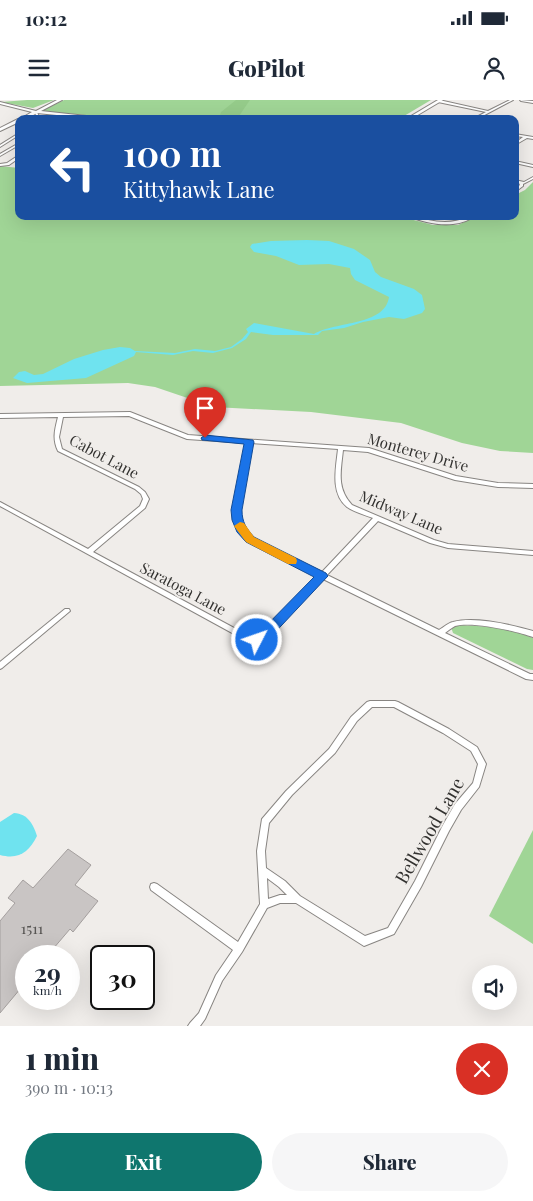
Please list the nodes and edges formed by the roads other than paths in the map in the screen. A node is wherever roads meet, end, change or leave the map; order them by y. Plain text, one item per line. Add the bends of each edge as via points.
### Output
1 (60, 100) edge
2 (432, 100) edge
3 (512, 100) edge
4 (521, 100) edge
5 (440, 101) edge
6 (533, 102) edge
7 (0, 104) edge
8 (47, 106) junction
9 (0, 108) edge
10 (26, 110) junction
11 (487, 111) junction
12 (20, 113) joint
13 (30, 115) joint
14 (37, 115) edge
15 (406, 115) edge
16 (415, 115) edge
17 (480, 115) edge
18 (15, 122) edge
19 (0, 130) edge
20 (519, 135) edge
21 (15, 136) edge
22 (526, 137) junction
23 (533, 138) edge
24 (519, 141) edge
25 (1, 145) edge
26 (15, 145) edge
27 (15, 147) edge
28 (0, 155) edge
29 (519, 158) edge
30 (15, 159) edge
31 (533, 161) edge
32 (519, 163) edge
33 (0, 165) edge
34 (533, 166) edge
35 (533, 178) edge
36 (521, 183) joint
37 (519, 188) edge
38 (425, 220) edge
39 (450, 220) edge
40 (467, 220) edge
41 (450, 224) junction
42 (61, 415) junction
43 (0, 416) edge
44 (249, 442) junction
45 (341, 448) junction
46 (533, 486) edge
47 (0, 504) edge
48 (376, 519) junction
49 (88, 552) junction
50 (533, 553) edge
51 (322, 576) junction
52 (67, 611) dead end
53 (440, 633) junction
54 (533, 634) edge
55 (0, 666) edge
56 (533, 677) edge
57 (262, 870) junction
58 (154, 888) dead end
59 (297, 899) junction
60 (264, 905) junction
61 (239, 949) junction
62 (193, 1026) edge

1 - 8 main road
2 - 15 street
3 - 11 street
4 - 6 street
5 - 11 street
5 - 16 main road
7 - 10 main road
8 - 10 main road
8 - 14 main road
9 - 12 main road
10 - 14 main road
11 - 17 street
12 - 13 main road
13 - 14 main road
18 - 19 main road
20 - 22 street
21 - 25 street
22 - 23 street
22 - 24 street
25 - 26 street
27 - 28 street
29 - 31 main road
30 - 33 street
32 - 34 main road
35 - 36 street
36 - 37 street
38 - 41 street
39 - 41 street
40 - 41 street
42 - 43 street, Monterey Drive
42 - 44 street, Monterey Drive via 130,414 187,437
42 - 49 street, Cabot Lane via 56,437 60,450 137,488 146,499 143,507
44 - 45 street, Monterey Drive
44 - 51 street via 237,510 241,530 250,540
45 - 46 street, Monterey Drive via 379,453 475,482
45 - 48 street, Midway Lane via 339,492 350,506
47 - 49 street, Saratoga Lane
48 - 50 street, Midway Lane via 448,546
48 - 51 street, Saratoga Lane
49 - 51 street, Saratoga Lane via 247,638 257,640 262,639
51 - 53 street
52 - 55 street
53 - 54 street via 448,626 463,622 518,628
53 - 56 street
57 - 59 street, Bellwood Lane
57 - 59 street, Bellwood Lane via 261,851 266,822 289,793 332,751 354,718 370,704 395,704 446,730 474,749 482,764 476,785 458,807 390,931 364,941
57 - 60 street, Bellwood Lane
58 - 61 street
59 - 60 street via 280,899
60 - 61 street
61 - 62 street via 219,978 202,1016

